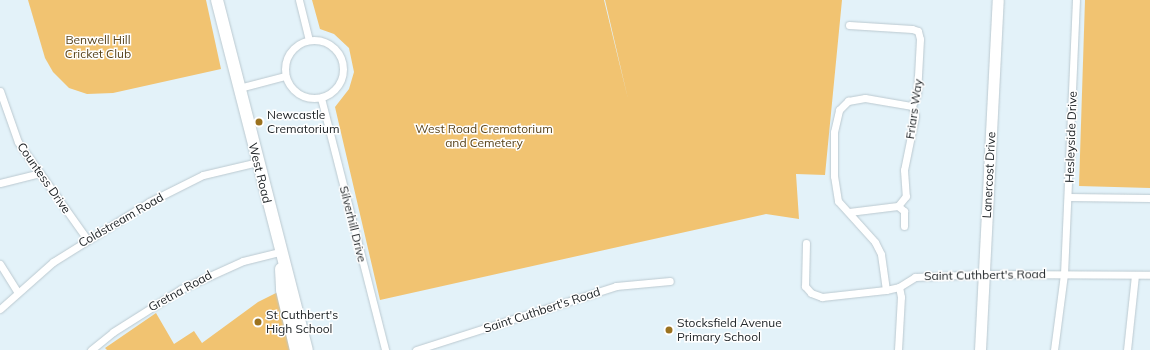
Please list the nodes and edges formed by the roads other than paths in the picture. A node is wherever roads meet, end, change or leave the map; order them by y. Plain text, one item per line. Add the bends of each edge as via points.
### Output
1 (217, 0) edge
2 (299, 0) edge
3 (998, 0) edge
4 (1076, 0) edge
5 (849, 25) dead end
6 (309, 40) junction
7 (285, 76) junction
8 (239, 88) junction
9 (0, 91) edge
10 (321, 98) junction
11 (1, 101) edge
12 (912, 106) junction
13 (258, 162) junction
14 (40, 173) junction
15 (0, 183) edge
16 (1068, 197) junction
17 (1150, 198) edge
18 (898, 206) junction
19 (849, 212) junction
20 (904, 226) dead end
21 (88, 239) junction
22 (806, 243) dead end
23 (280, 252) junction
24 (0, 264) edge
25 (984, 274) junction
26 (1064, 274) junction
27 (1135, 275) junction
28 (1150, 275) edge
29 (670, 281) dead end
30 (899, 287) junction
31 (886, 290) junction
32 (17, 291) junction
33 (0, 309) edge
34 (91, 350) edge
35 (296, 350) edge
36 (307, 350) edge
37 (385, 350) edge
38 (416, 350) edge
39 (898, 350) edge
40 (980, 350) edge
41 (1054, 350) edge
42 (1127, 350) edge

1 - 8 main road, West Road
2 - 6 street
3 - 25 street, Lanercost Drive
4 - 16 street, Hesleyside Drive
5 - 12 street, Friars Way via 918,31 920,39 917,94
6 - 7 street via 292,49 284,66
6 - 10 street via 326,43 334,48 342,63 343,72 336,88
7 - 8 street
7 - 10 street via 295,92 307,98
8 - 13 main road, West Road
9 - 11 street, Countess Drive
10 - 37 street, Silverhill Drive
11 - 14 street, Countess Drive via 18,142
12 - 18 street, Friars Way via 915,116 904,170 906,196
12 - 19 street via 865,98 848,101 839,110 833,150 834,176 838,201
13 - 21 street, Coldstream Road via 203,175 149,202
13 - 23 main road, West Road
14 - 15 street
14 - 21 street, Countess Drive
16 - 17 street
16 - 26 street, Hesleyside Drive
18 - 19 street
18 - 20 street via 904,211
19 - 31 street via 875,242 881,254
21 - 32 street, Coldstream Road via 53,262
22 - 31 street, Saint Cuthbert's Road via 805,286 811,294 822,297
23 - 34 street, Gretna Road via 243,261 181,289 113,332
23 - 35 main road, West Road via 282,290
23 - 36 main road, West Road
24 - 32 street
25 - 26 street, Saint Cuthbert's Road
25 - 30 street, Saint Cuthbert's Road via 916,277
25 - 40 street, Lanercost Drive
26 - 27 street, Saint Cuthbert's Road
26 - 41 street, Hesleyside Drive
27 - 28 street, Saint Cuthbert's Road
27 - 42 street
29 - 38 street, Saint Cuthbert's Road via 616,286
30 - 31 street, Saint Cuthbert's Road
30 - 39 street via 901,297
32 - 33 street, Coldstream Road

